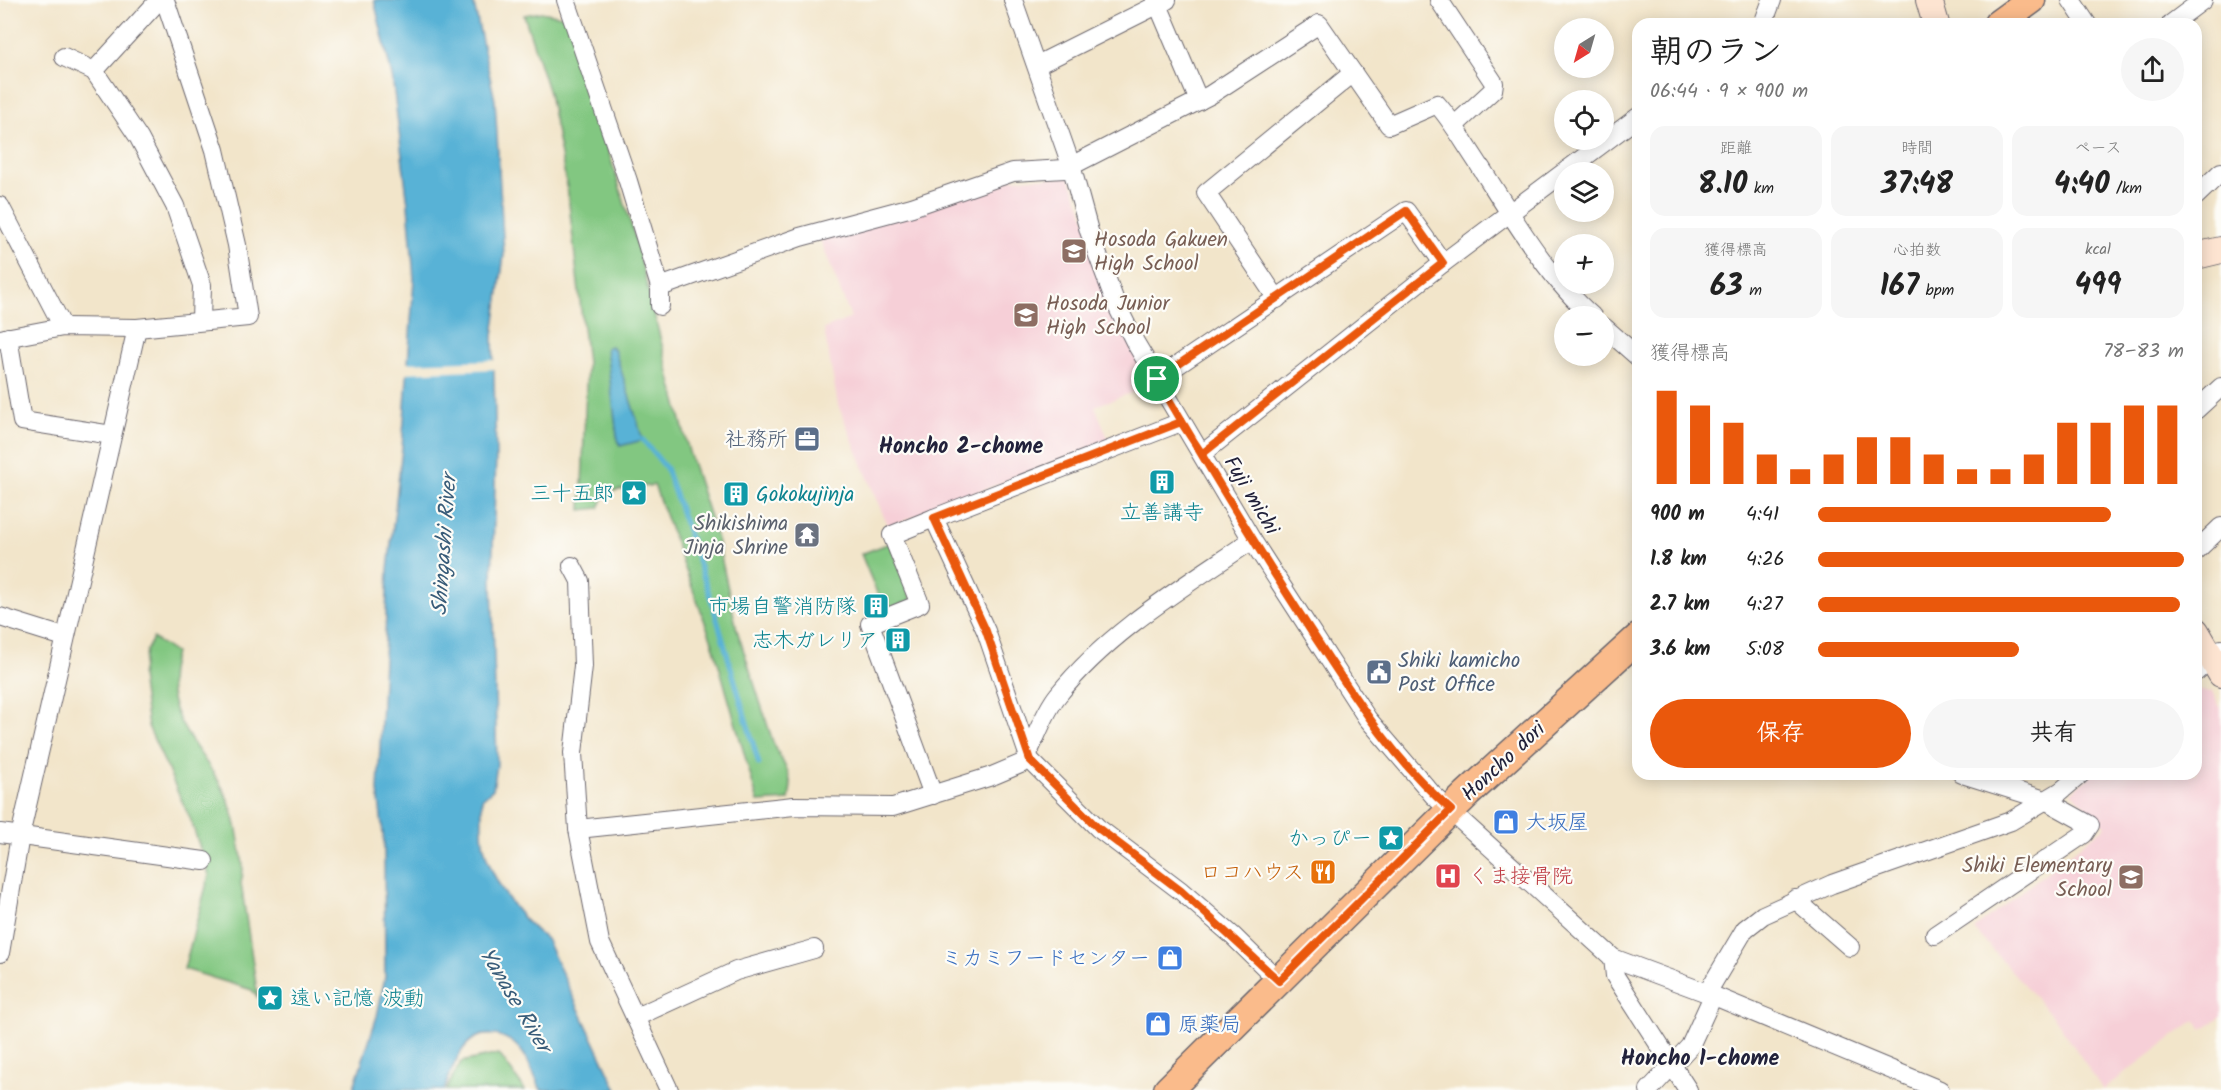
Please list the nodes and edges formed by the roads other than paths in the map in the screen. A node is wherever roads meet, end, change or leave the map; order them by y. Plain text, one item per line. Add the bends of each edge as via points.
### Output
1 (159, 0) edge
2 (165, 0) edge
3 (1012, 0) edge
4 (1439, 0) edge
5 (1772, 0) edge
6 (1929, 0) edge
7 (2031, 0) edge
8 (2071, 0) edge
9 (2203, 0) edge
10 (570, 1) edge
11 (1160, 1) edge
12 (1765, 18) edge
13 (1934, 18) edge
14 (2006, 18) edge
15 (2083, 18) edge
16 (2179, 18) edge
17 (64, 57) dead end
18 (1037, 65) junction
19 (94, 71) junction
20 (1353, 73) junction
21 (1199, 101) junction
22 (1632, 121) edge
23 (1455, 125) junction
24 (1071, 165) junction
25 (2221, 172) edge
26 (2202, 190) edge
27 (0, 206) edge
28 (1511, 212) junction
29 (2221, 250) edge
30 (2202, 255) edge
31 (1443, 263) junction
32 (660, 287) junction
33 (1277, 299) junction
34 (660, 306) dead end
35 (1583, 306) edge
36 (201, 321) junction
37 (63, 327) junction
38 (137, 328) junction
39 (1614, 336) edge
40 (4, 338) edge
41 (1632, 352) edge
42 (1157, 379) junction
43 (2221, 387) edge
44 (2202, 404) edge
45 (1181, 422) junction
46 (112, 435) junction
47 (1202, 454) junction
48 (934, 518) junction
49 (2221, 527) edge
50 (1252, 540) junction
51 (2202, 545) edge
52 (572, 566) dead end
53 (0, 617) edge
54 (64, 637) junction
55 (2202, 643) edge
56 (1632, 644) edge
57 (2212, 663) edge
58 (1029, 757) junction
59 (1981, 780) edge
60 (2072, 780) edge
61 (933, 795) junction
62 (2045, 800) junction
63 (1451, 810) junction
64 (578, 829) junction
65 (0, 833) edge
66 (20, 836) junction
67 (204, 861) dead end
68 (1795, 899) junction
69 (1935, 934) dead end
70 (1850, 947) dead end
71 (814, 949) dead end
72 (0, 953) edge
73 (1613, 958) junction
74 (1279, 981) junction
75 (1710, 994) junction
76 (636, 1017) junction
77 (1672, 1067) junction
78 (669, 1090) edge
79 (1168, 1090) edge
80 (1649, 1090) edge
81 (1688, 1090) edge
82 (1940, 1090) edge

1 - 19 street
2 - 36 street via 215,150 249,317
3 - 18 street, Fuji michi
4 - 23 street via 1494,83 1493,90
5 - 12 street
6 - 13 main road
7 - 14 main road
8 - 15 street
9 - 16 street
10 - 32 street
11 - 18 street
11 - 21 street
17 - 19 street
18 - 24 street, Fuji michi
19 - 36 street via 139,138 175,206 202,285
20 - 21 street via 1319,24
20 - 23 street via 1389,125 1437,104
20 - 33 street via 1206,193
21 - 24 street
22 - 28 street
23 - 28 street
24 - 32 street via 1065,169 1013,171 912,207 800,237
24 - 42 street, Fuji michi via 1103,272
25 - 26 street
27 - 37 street
28 - 31 street
28 - 35 street via 1546,263
29 - 30 main road
31 - 33 street via 1406,211
31 - 47 street
32 - 34 street
33 - 42 street
36 - 38 street
37 - 38 street
37 - 40 street
38 - 46 street
39 - 41 street
40 - 46 street via 22,421
42 - 45 street, Fuji michi
43 - 44 street
45 - 47 street, Fuji michi
45 - 48 street
46 - 54 street
47 - 50 street, Fuji michi
48 - 58 street via 986,631
48 - 61 street via 892,535 920,604 870,624
49 - 51 street
50 - 58 street via 1137,621 1086,664 1056,697
50 - 63 street, Fuji michi via 1367,718 1433,795
52 - 64 street via 580,581 583,666 573,753
53 - 54 street
54 - 66 street
55 - 57 main road
56 - 63 main road, Honcho dori
58 - 61 street
58 - 74 street via 1098,828 1181,891
59 - 62 street
60 - 62 street
61 - 64 street via 893,807 794,806
62 - 68 street via 2011,821
62 - 69 street via 2090,825 2084,834
63 - 73 street, Fuji michi
63 - 74 main road, Honcho dori
64 - 76 street via 600,942
65 - 66 street
66 - 67 street
66 - 72 street
68 - 70 street
68 - 75 street via 1745,929
71 - 76 street via 736,971
73 - 75 street
73 - 77 street via 1615,976
74 - 79 main road, Honcho dori
75 - 77 street via 1690,1046
75 - 82 street
76 - 78 street
77 - 80 street
77 - 81 street

